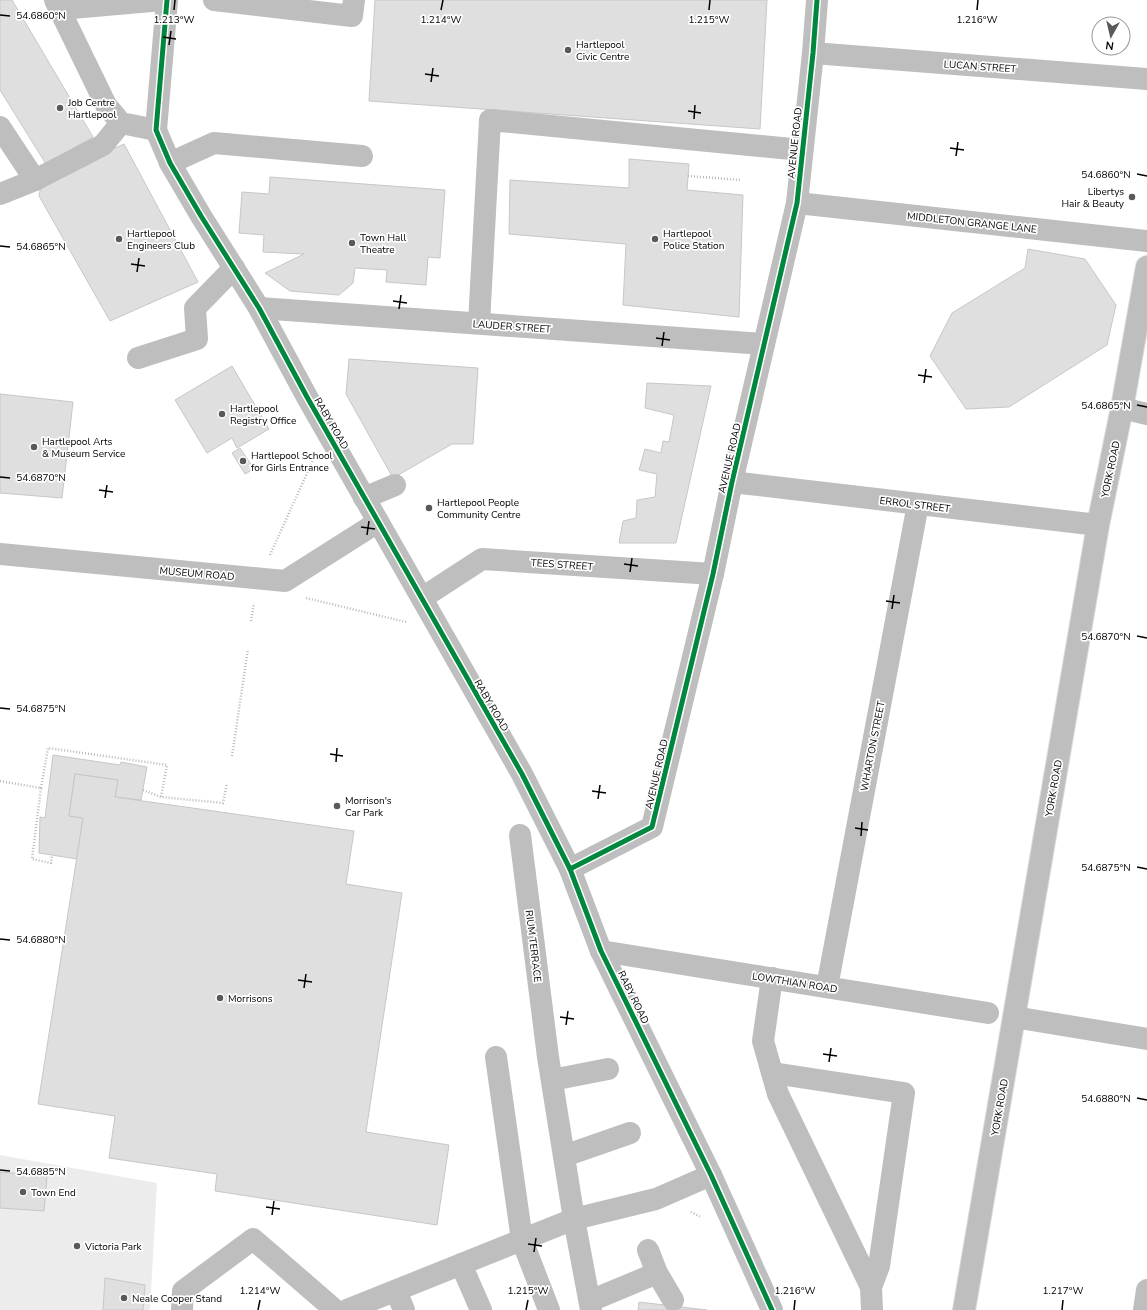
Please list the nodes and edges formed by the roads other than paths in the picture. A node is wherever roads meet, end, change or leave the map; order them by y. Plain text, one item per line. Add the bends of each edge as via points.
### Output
1 (163, 0) edge
2 (167, 0) edge
3 (214, 0) edge
4 (354, 0) edge
5 (817, 0) edge
6 (58, 5) edge
7 (813, 54) junction
8 (1147, 79) edge
9 (122, 123) junction
10 (0, 127) edge
11 (156, 130) junction
12 (802, 150) junction
13 (362, 156) dead end
14 (170, 163) junction
15 (35, 180) junction
16 (0, 194) edge
17 (797, 203) junction
18 (1147, 241) edge
19 (1147, 267) edge
20 (234, 268) junction
21 (259, 308) junction
22 (479, 324) junction
23 (764, 344) junction
24 (138, 358) dead end
25 (1122, 408) junction
26 (1147, 414) edge
27 (732, 482) junction
28 (395, 486) dead end
29 (364, 498) junction
30 (918, 504) junction
31 (378, 522) junction
32 (1098, 525) junction
33 (0, 554) edge
34 (713, 574) junction
35 (422, 598) junction
36 (520, 835) dead end
37 (570, 869) junction
38 (601, 950) junction
39 (772, 978) junction
40 (827, 987) junction
41 (988, 1013) dead end
42 (1014, 1017) junction
43 (1147, 1039) edge
44 (496, 1057) dead end
45 (608, 1069) dead end
46 (773, 1073) junction
47 (552, 1080) junction
48 (630, 1133) dead end
49 (564, 1156) junction
50 (711, 1175) junction
51 (574, 1219) junction
52 (522, 1240) junction
53 (648, 1250) dead end
54 (461, 1264) junction
55 (657, 1273) junction
56 (871, 1287) junction
57 (1147, 1290) edge
58 (400, 1300) edge
59 (673, 1300) dead end
60 (591, 1306) edge
61 (182, 1310) edge
62 (335, 1310) edge
63 (347, 1310) edge
64 (481, 1310) edge
65 (549, 1310) edge
66 (772, 1310) edge
67 (872, 1310) edge
68 (964, 1310) edge
69 (1144, 1310) edge

1 - 6 street
2 - 11 street
3 - 4 street via 352,16
5 - 7 street, AVENUE ROAD
6 - 9 street via 106,105
7 - 8 street, LUCAN STREET
7 - 12 street, AVENUE ROAD
9 - 11 street
9 - 15 street via 104,145
10 - 15 street
11 - 14 street, RABY ROAD
12 - 17 street, AVENUE ROAD
12 - 22 street via 490,120
13 - 14 street via 214,143
14 - 20 street, RABY ROAD
15 - 16 street
17 - 18 street, MIDDLETON GRANGE LANE
17 - 23 street, AVENUE ROAD
19 - 25 street, YORK ROAD
20 - 21 street, RABY ROAD
20 - 24 street via 195,308 197,339
21 - 22 street, LAUDER STREET
21 - 29 street, RABY ROAD
22 - 23 street, LAUDER STREET
23 - 27 street, AVENUE ROAD
25 - 26 street
25 - 32 street, YORK ROAD
27 - 30 street, ERROL STREET
27 - 34 street, AVENUE ROAD
28 - 29 street
29 - 31 street, RABY ROAD
30 - 32 street, ERROL STREET
30 - 40 street, WHARTON STREET
31 - 33 street, MUSEUM ROAD via 285,581
31 - 35 street, RABY ROAD
32 - 42 street, YORK ROAD
34 - 35 street, TEES STREET via 482,559
34 - 37 street, AVENUE ROAD via 652,826
35 - 37 street, RABY ROAD via 522,774
36 - 47 street, RIUM TERRACE
37 - 38 street, RABY ROAD
38 - 39 street, LOWTHIAN ROAD
38 - 50 street, RABY ROAD
39 - 40 street, LOWTHIAN ROAD
39 - 46 street via 763,1041
40 - 41 street, LOWTHIAN ROAD
42 - 43 street
42 - 68 street, YORK ROAD
44 - 52 street
45 - 47 street
46 - 56 street via 778,1094
46 - 56 street via 904,1093 879,1266
47 - 49 street, RIUM TERRACE
48 - 49 street
49 - 51 street, RIUM TERRACE
50 - 51 street via 656,1199
50 - 66 street, RABY ROAD
51 - 52 street
51 - 60 street, RIUM TERRACE
52 - 54 street
52 - 65 street
53 - 55 street
54 - 58 street
54 - 64 street
55 - 59 street
55 - 60 street
56 - 67 street
57 - 69 street
58 - 63 street
61 - 62 street via 183,1292 253,1239

